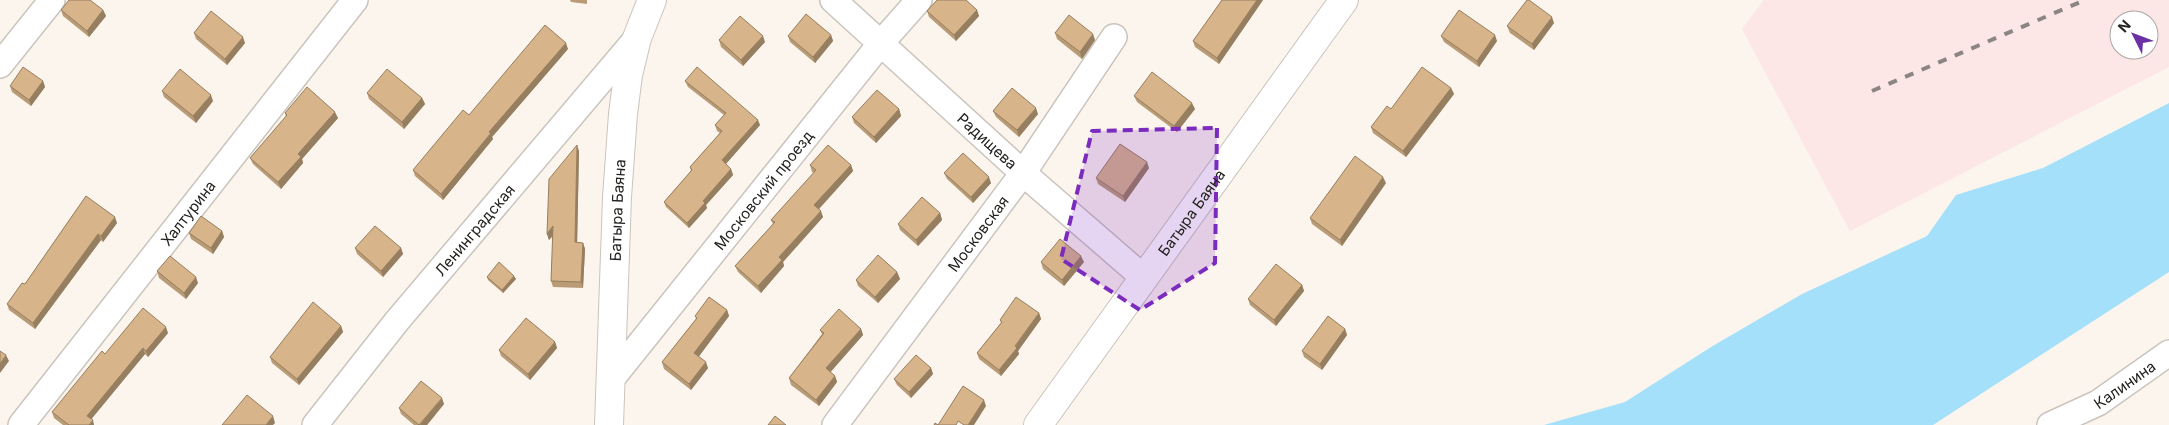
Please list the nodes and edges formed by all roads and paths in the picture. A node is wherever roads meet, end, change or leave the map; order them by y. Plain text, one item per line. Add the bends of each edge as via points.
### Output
1 (52, 0) edge
2 (356, 0) edge
3 (652, 0) edge
4 (833, 0) edge
5 (919, 0) edge
6 (1344, 0) edge
7 (1114, 37) dead end
8 (637, 38) junction
9 (881, 43) junction
10 (0, 65) edge
11 (1023, 173) junction
12 (1144, 278) junction
13 (2169, 353) edge
14 (610, 381) junction
15 (21, 425) edge
16 (315, 425) edge
17 (609, 425) edge
18 (835, 425) edge
19 (1038, 425) edge
20 (2050, 425) edge

1 - 10 street
2 - 15 street, Халтурина
3 - 8 street, Батыра Баяна
4 - 9 street, Радищева
5 - 9 street, Московский проезд
6 - 12 street, Батыра Баяна
7 - 11 street, Московская
8 - 14 street, Батыра Баяна via 622,114
8 - 16 street, Ленинградская via 397,321
9 - 11 street, Радищева
9 - 14 street, Московский проезд
11 - 12 street, Радищева
11 - 18 street, Московская
12 - 19 street, Батыра Баяна
13 - 20 street, Калинина via 2098,403
14 - 17 street, Батыра Баяна

